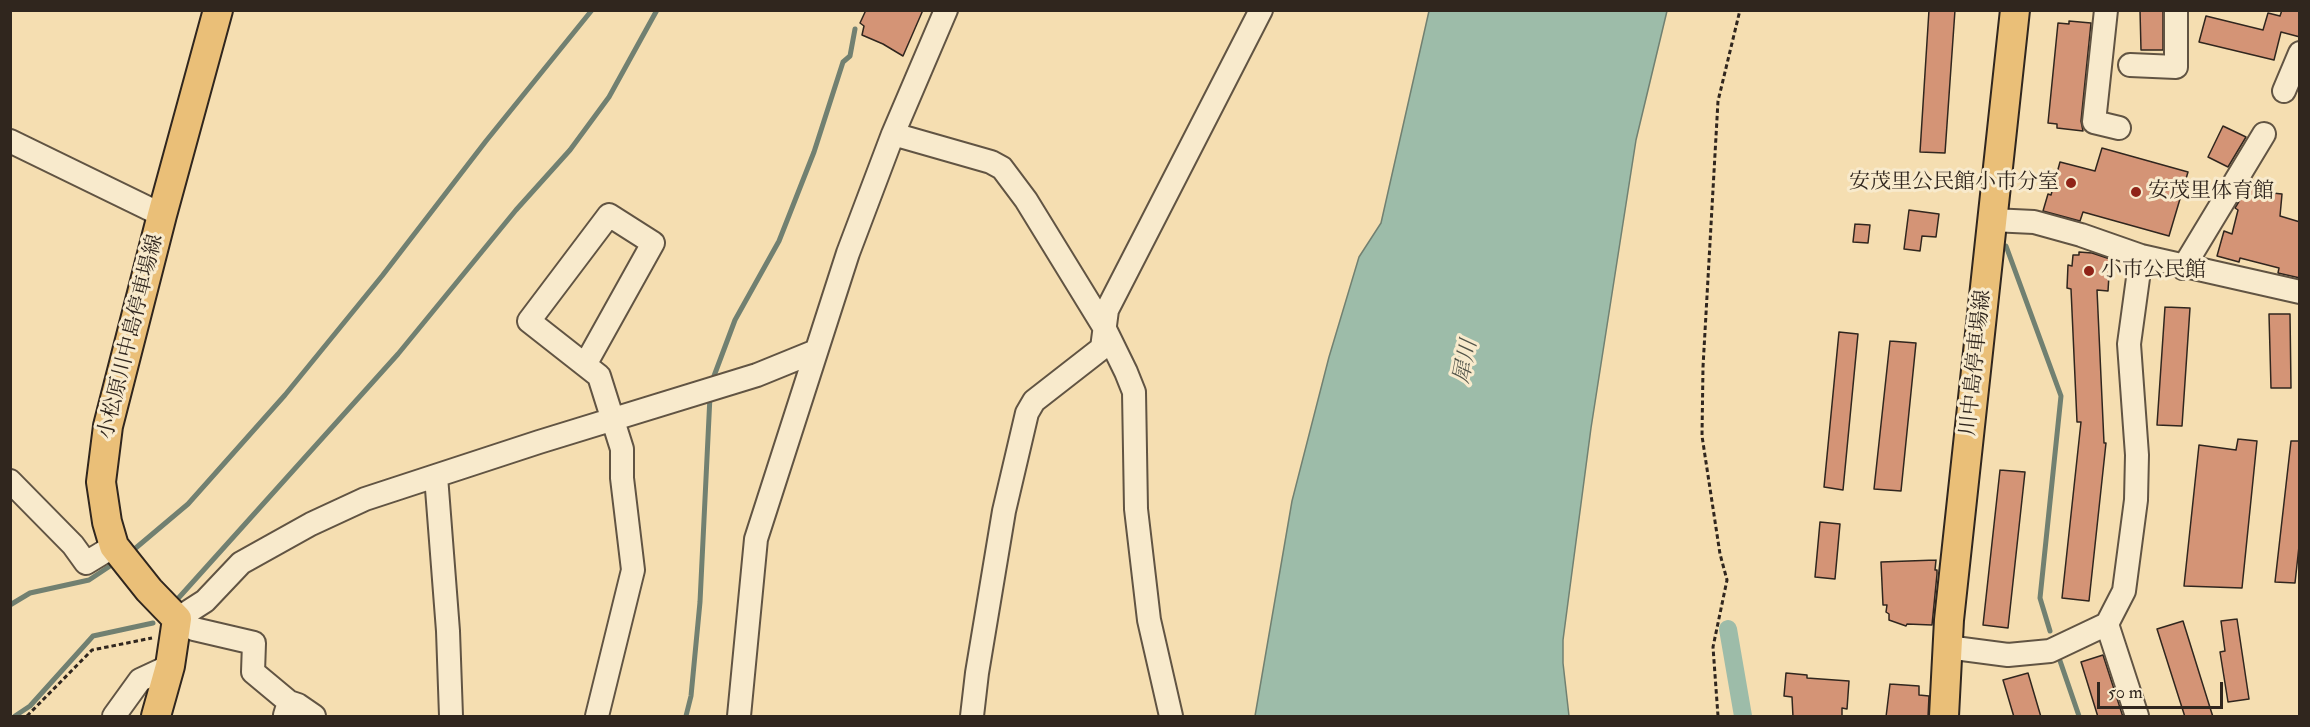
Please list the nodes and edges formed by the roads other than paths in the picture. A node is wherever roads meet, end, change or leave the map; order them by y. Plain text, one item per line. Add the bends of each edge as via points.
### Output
1 (218, 10) edge
2 (1261, 10) edge
3 (2015, 10) edge
4 (2106, 10) edge
5 (2176, 10) edge
6 (952, 11) edge
7 (2300, 53) edge
8 (2130, 64) dead end
9 (2284, 91) dead end
10 (2119, 128) dead end
11 (893, 134) junction
12 (2264, 134) dead end
13 (10, 141) edge
14 (162, 215) junction
15 (1992, 220) junction
16 (2141, 256) junction
17 (2183, 268) junction
18 (2300, 292) edge
19 (1104, 327) junction
20 (816, 351) junction
21 (585, 365) junction
22 (613, 420) junction
23 (436, 476) junction
24 (12, 487) edge
25 (122, 555) junction
26 (2107, 624) junction
27 (176, 626) junction
28 (1947, 647) junction
29 (170, 666) junction
30 (286, 709) edge
31 (114, 717) edge
32 (156, 717) edge
33 (314, 717) edge
34 (451, 717) edge
35 (597, 717) edge
36 (739, 717) edge
37 (972, 717) edge
38 (1171, 717) edge
39 (1944, 717) edge
40 (2137, 717) edge

1 - 14 main road, 小松原川中島停車場線
2 - 19 street via 1107,310
3 - 15 main road, 川中島停車場線
4 - 10 street via 2094,122
5 - 8 street via 2176,67
6 - 11 street
7 - 9 street
11 - 19 street via 1002,168
11 - 20 street
12 - 17 street
13 - 14 street
14 - 25 main road, 小松原川中島停車場線 via 108,426 101,482 107,522
15 - 16 street via 2034,222
15 - 28 main road, 川中島停車場線
16 - 17 street
16 - 26 street via 2129,344 2138,455 2136,500 2124,591
17 - 18 street
19 - 37 street via 1102,348 1034,401 1027,412 1004,511
19 - 38 street via 1134,392 1136,509 1149,620
20 - 22 street via 719,388
20 - 36 street via 756,539
21 - 21 street via 529,321 609,216 653,243
21 - 22 street via 599,376
22 - 23 street
22 - 35 street via 622,449 633,570
23 - 27 street via 365,499 241,563
23 - 34 street
24 - 25 street via 86,563
25 - 27 main road, 小松原川中島停車場線
26 - 28 street via 2050,651 2008,655
26 - 40 street
27 - 29 main road
27 - 30 street via 254,643 253,672
28 - 39 main road, 川中島停車場線
29 - 31 street via 140,680
29 - 32 main road
30 - 33 street via 298,705

